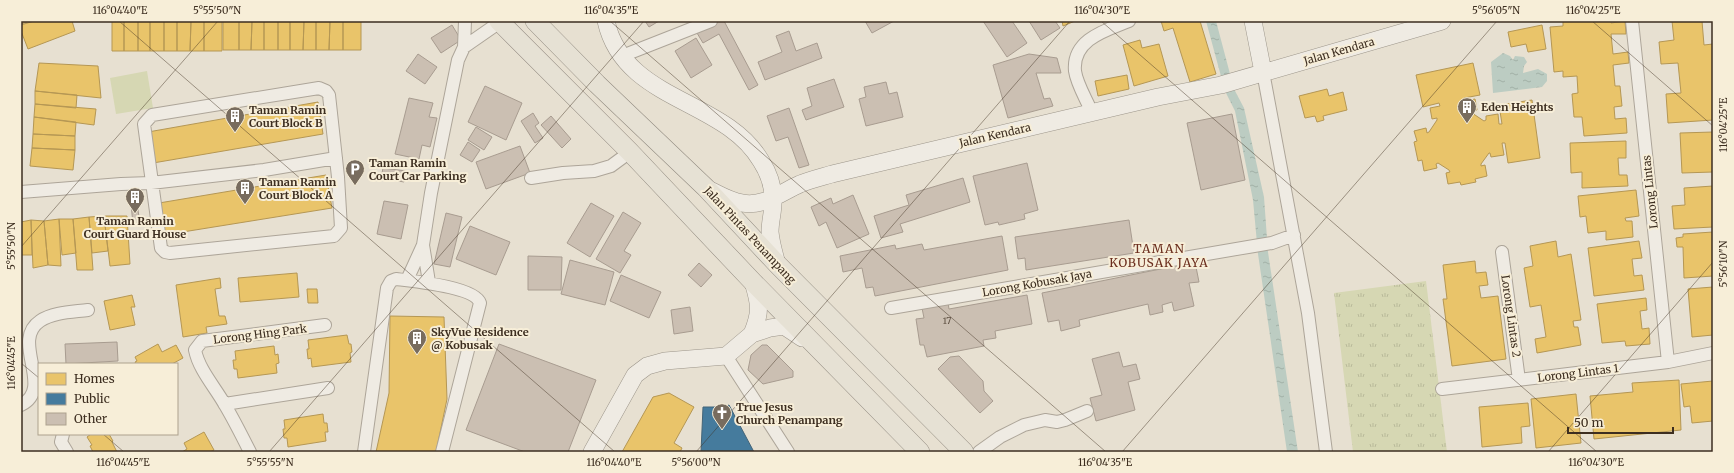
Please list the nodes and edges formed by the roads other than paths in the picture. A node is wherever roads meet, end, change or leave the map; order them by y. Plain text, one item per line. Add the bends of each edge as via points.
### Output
1 (465, 21) edge
2 (500, 21) edge
3 (534, 21) edge
4 (606, 21) edge
5 (711, 21) edge
6 (1129, 21) edge
7 (1253, 21) edge
8 (1442, 21) edge
9 (1632, 21) edge
10 (464, 47) junction
11 (622, 56) junction
12 (1263, 72) junction
13 (1092, 113) junction
14 (630, 152) junction
15 (336, 158) junction
16 (531, 178) dead end
17 (151, 183) junction
18 (706, 188) junction
19 (21, 192) edge
20 (773, 199) junction
21 (1294, 235) junction
22 (423, 245) junction
23 (1502, 252) dead end
24 (777, 264) junction
25 (407, 280) junction
26 (429, 282) junction
27 (753, 282) junction
28 (891, 308) dead end
29 (88, 310) dead end
30 (325, 326) dead end
31 (752, 334) junction
32 (814, 345) junction
33 (1713, 353) edge
34 (726, 356) junction
35 (1668, 362) junction
36 (1519, 380) junction
37 (328, 388) dead end
38 (1442, 389) dead end
39 (225, 404) junction
40 (21, 405) edge
41 (1087, 411) dead end
42 (250, 452) edge
43 (364, 452) edge
44 (442, 452) edge
45 (592, 452) edge
46 (788, 452) edge
47 (920, 452) edge
48 (964, 452) edge
49 (979, 452) edge
50 (1326, 452) edge

1 - 10 street
2 - 10 street
2 - 14 main road
3 - 18 main road, Jalan Pintas Penampang
4 - 11 street via 610,36
5 - 11 street
6 - 13 street via 1089,39 1081,47 1076,59 1075,71
7 - 12 street
8 - 12 street, Jalan Kendara
9 - 35 street, Lorong Lintas
10 - 22 street via 458,60
11 - 20 street via 641,76 655,86 709,114 738,135 760,159 771,184
12 - 13 street, Jalan Kendara via 1229,83
12 - 21 street
13 - 20 street, Jalan Kendara via 840,172 801,184
14 - 16 street via 611,166 594,171
14 - 27 main road
15 - 17 street via 264,170
15 - 17 street via 329,95 319,88 152,115 144,124
15 - 17 street via 341,228 334,236 165,252 161,248
17 - 19 street
18 - 20 street via 733,201 744,203
18 - 24 main road, Jalan Pintas Penampang
20 - 24 street via 770,233
21 - 28 street, Lorong Kobusak Jaya via 1254,246
21 - 50 street via 1308,313
22 - 25 street
22 - 26 street
23 - 36 street, Lorong Lintas 2
24 - 48 main road, Jalan Pintas Penampang
25 - 26 street
25 - 43 street via 396,279 387,288
26 - 44 street via 473,294 480,303
27 - 31 street via 759,302 759,318
27 - 32 main road
29 - 40 street via 52,316 40,321 33,328 29,342 34,391 28,401
30 - 39 street, Lorong Hing Park via 202,341 195,350 197,358
31 - 32 street via 784,326
31 - 34 street
32 - 47 main road
33 - 35 street, Lorong Lintas 1
34 - 45 street via 665,361 647,366 635,375
34 - 46 street
35 - 36 street, Lorong Lintas 1
36 - 38 street, Lorong Lintas 1
37 - 39 street
39 - 42 street, Lorong Hing Park
41 - 49 street via 1057,422 1045,420 1024,425 1000,437

